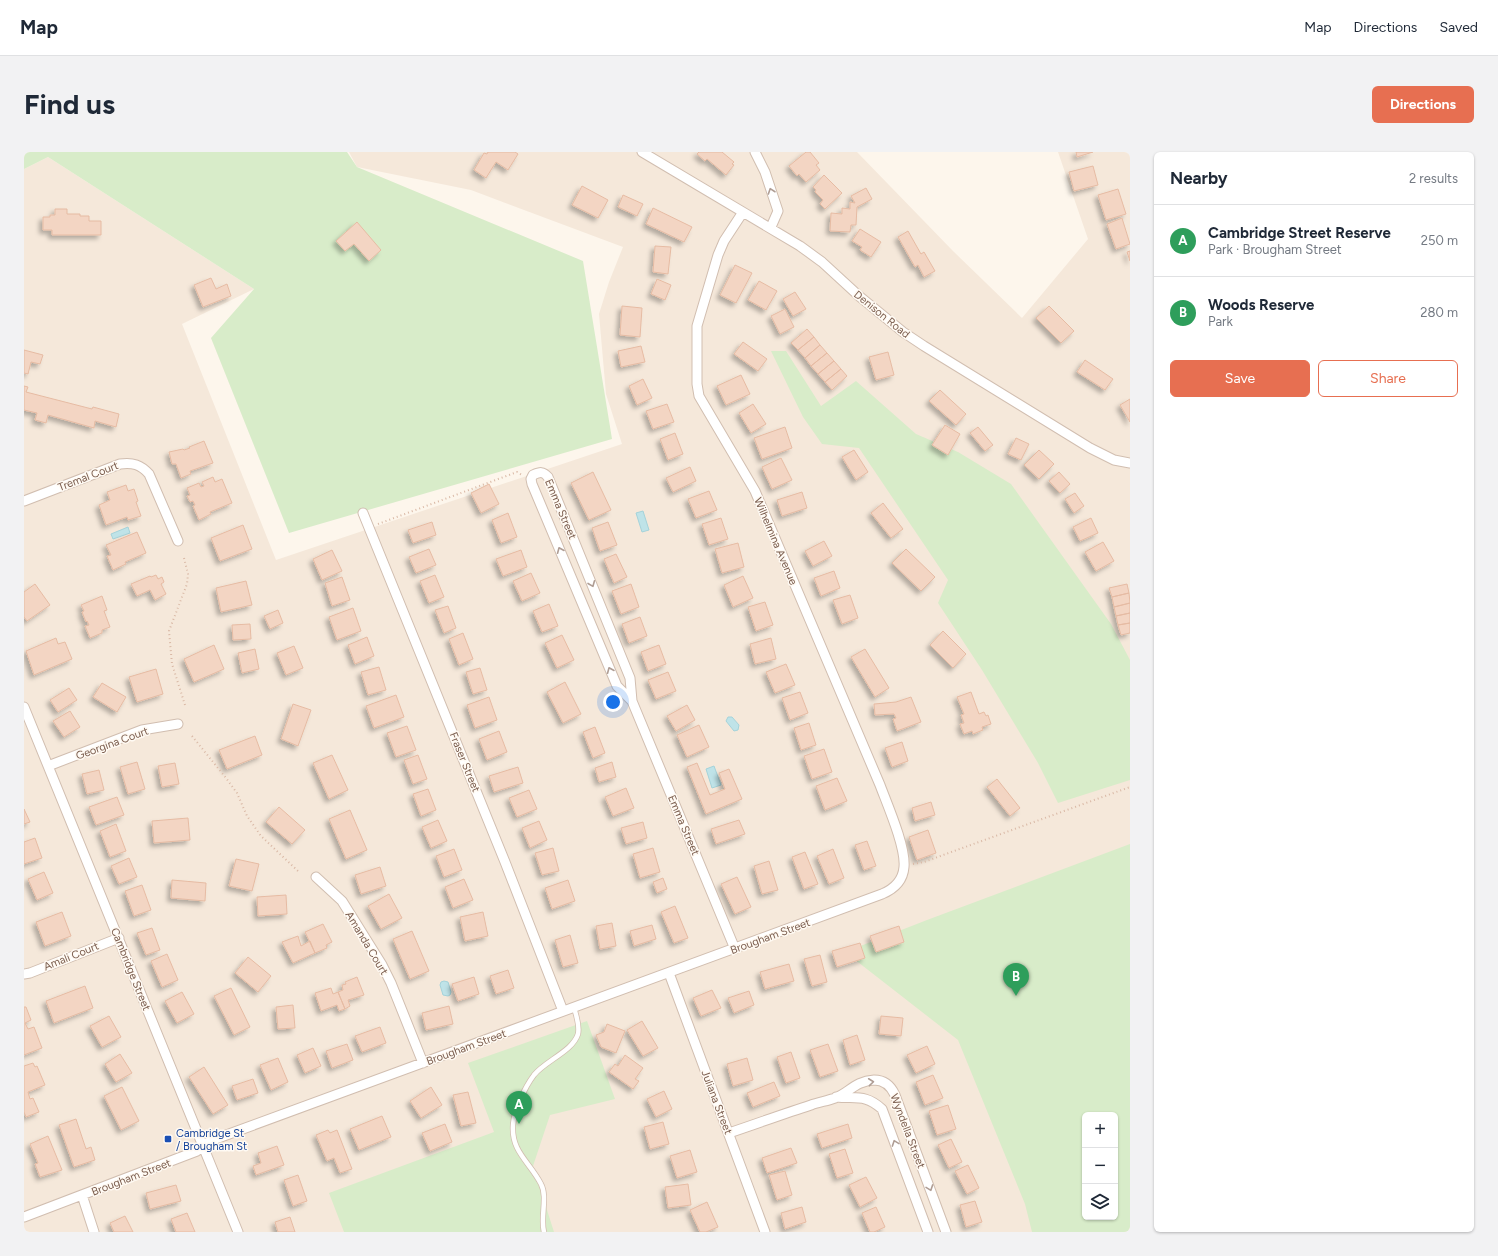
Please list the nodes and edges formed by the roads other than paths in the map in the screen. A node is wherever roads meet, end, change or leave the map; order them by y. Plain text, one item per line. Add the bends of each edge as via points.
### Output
1 (642, 152) edge
2 (755, 152) edge
3 (742, 212) junction
4 (771, 227) junction
5 (1130, 462) edge
6 (24, 501) edge
7 (363, 513) dead end
8 (178, 541) dead end
9 (632, 701) junction
10 (24, 707) edge
11 (178, 724) dead end
12 (48, 766) junction
13 (904, 870) joint
14 (316, 877) dead end
15 (119, 938) junction
16 (735, 949) junction
17 (669, 973) junction
18 (24, 974) edge
19 (574, 1007) junction
20 (563, 1011) junction
21 (423, 1063) junction
22 (836, 1098) junction
23 (729, 1133) junction
24 (204, 1146) junction
25 (82, 1195) junction
26 (24, 1218) edge
27 (94, 1232) edge
28 (238, 1232) edge
29 (544, 1232) edge
30 (765, 1232) edge
31 (928, 1232) edge
32 (946, 1232) edge

1 - 3 street, Denison Road
4 -> 2 street via 778,212 765,172
3 - 4 street, Denison Road
3 - 13 street, Wilhelmina Avenue via 718,255 697,326 699,396 755,491 772,530 880,784 901,847
4 - 5 street, Denison Road via 822,262 888,320 924,346 1090,448 1114,460
6 - 8 street, Tremal Court via 120,464 137,464 149,474
7 - 20 street, Fraser Street
9 -> 9 street, Emma Street via 617,686 531,479 540,472 548,477 630,678
9 - 16 street, Emma Street
10 - 12 street, Cambridge Street
11 - 12 street, Georgina Court via 142,730
12 - 15 street, Cambridge Street
13 - 16 street, Brougham Street via 898,884 887,892
14 - 21 street, Amanda Court via 342,901 382,965
15 - 18 street, Amali Court
15 - 24 street, Cambridge Street
16 - 17 street, Brougham Street
17 - 19 street, Brougham Street
17 - 23 street, Juliana Street
19 - 20 street, Brougham Street
19 - 29 lane via 579,1024 574,1042 534,1075 519,1101 513,1125 515,1145 542,1185
20 - 21 street, Brougham Street
21 - 24 street, Brougham Street via 214,1140
22 - 23 street, Wyndella Street
31 -> 22 street, Wyndella Street via 882,1109 873,1101 862,1098
22 -> 32 street, Wyndella Street via 853,1086 875,1080 885,1082 892,1088
23 - 30 street, Juliana Street
24 - 25 street, Brougham Street via 197,1151
24 - 28 street, Cambridge Street
25 - 26 street, Brougham Street
25 - 27 street

